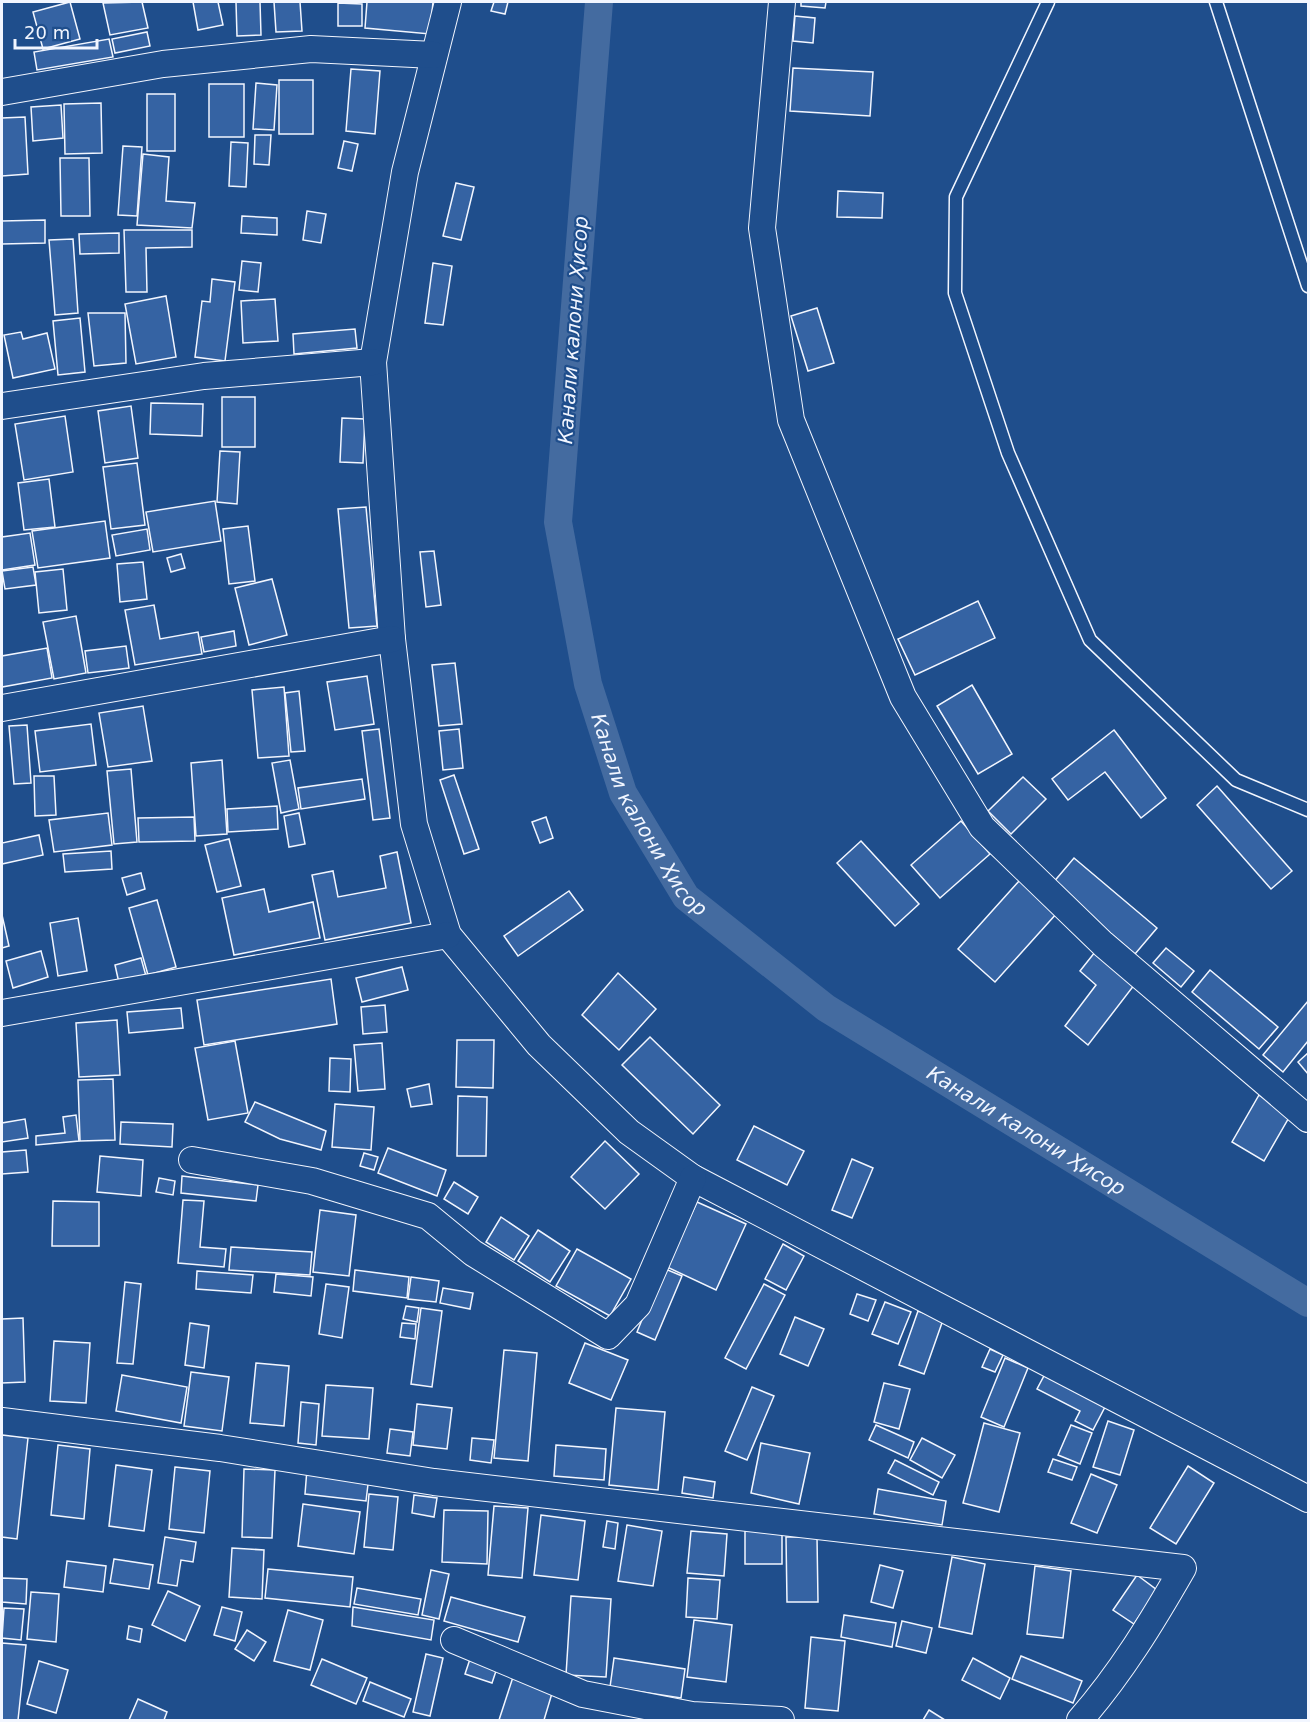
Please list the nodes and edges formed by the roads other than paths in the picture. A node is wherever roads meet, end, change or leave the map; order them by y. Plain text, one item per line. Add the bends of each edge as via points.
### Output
1 (448, 2) edge
2 (782, 2) edge
3 (1048, 2) edge
4 (1216, 2) edge
5 (434, 55) junction
6 (2, 92) edge
7 (1308, 286) edge
8 (373, 362) junction
9 (2, 406) edge
10 (392, 639) junction
11 (2, 708) edge
12 (1308, 810) edge
13 (448, 935) junction
14 (2, 1013) edge
15 (1306, 1114) edge
16 (192, 1160) dead end
17 (693, 1178) junction
18 (2, 1421) edge
19 (1308, 1499) edge
20 (454, 1640) dead end
21 (781, 1720) edge
22 (1080, 1720) edge

1 - 5 street
2 - 15 street via 762,228 791,420 903,698 982,827 1102,944
3 - 12 lane via 956,197 955,293 1008,453 1090,640 1236,780
4 - 7 lane
5 - 6 street via 311,49 163,64
5 - 8 street via 405,171
8 - 9 street via 204,376
8 - 10 street
10 - 11 street
10 - 13 street via 414,824
13 - 14 street
13 - 17 street via 538,1045 630,1132
16 - 17 street via 312,1181 428,1216 473,1253 608,1336 638,1305
17 - 19 street
18 - 22 street via 220,1448 434,1482 1183,1568 1145,1635 1106,1691
20 - 21 street via 582,1694 692,1715

